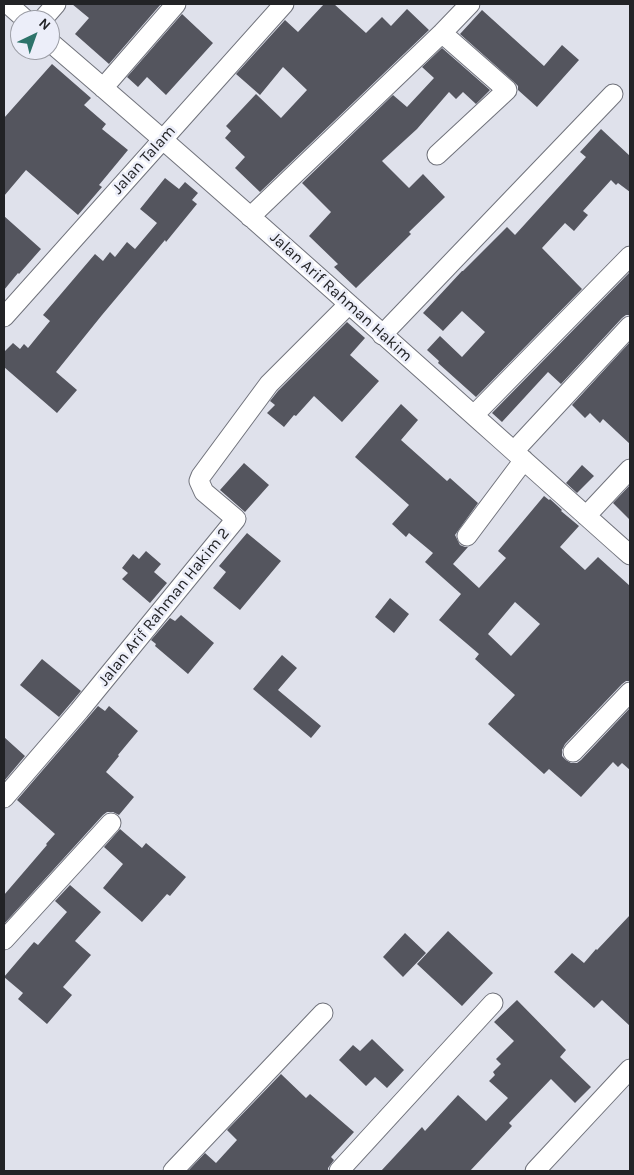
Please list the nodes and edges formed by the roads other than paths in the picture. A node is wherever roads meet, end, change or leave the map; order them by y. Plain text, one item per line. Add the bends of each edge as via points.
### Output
1 (176, 4) edge
2 (284, 4) edge
3 (470, 4) edge
4 (442, 33) junction
5 (60, 51) edge
6 (103, 88) junction
7 (613, 94) dead end
8 (163, 139) junction
9 (437, 154) dead end
10 (250, 217) junction
11 (630, 256) edge
12 (349, 304) junction
13 (4, 317) edge
14 (630, 326) edge
15 (382, 335) junction
16 (474, 415) junction
17 (519, 456) junction
18 (630, 469) edge
19 (586, 516) junction
20 (467, 536) dead end
21 (630, 555) edge
22 (630, 692) edge
23 (574, 752) dead end
24 (4, 798) edge
25 (110, 824) dead end
26 (4, 940) edge
27 (493, 1003) dead end
28 (323, 1013) dead end
29 (630, 1069) edge
30 (173, 1171) edge
31 (339, 1171) edge
32 (535, 1171) edge

1 - 6 street
2 - 8 street, Jalan Talam
3 - 4 street
4 - 9 street via 507,90
4 - 10 street
5 - 6 street, Jalan Arif Rahman Hakim
6 - 8 street, Jalan Arif Rahman Hakim
7 - 15 street
8 - 10 street, Jalan Arif Rahman Hakim
8 - 13 street, Jalan Talam
10 - 12 street, Jalan Arif Rahman Hakim
11 - 16 street
12 - 15 street, Jalan Arif Rahman Hakim
12 - 24 street, Jalan Arif Rahman Hakim 2 via 269,384 201,476 199,481 204,492 236,520
14 - 17 street
15 - 16 street, Jalan Arif Rahman Hakim
16 - 17 street, Jalan Arif Rahman Hakim
17 - 19 street, Jalan Arif Rahman Hakim
17 - 20 street
18 - 19 street
19 - 21 street, Jalan Arif Rahman Hakim
22 - 23 street
25 - 26 street
27 - 31 street
28 - 30 street
29 - 32 street

